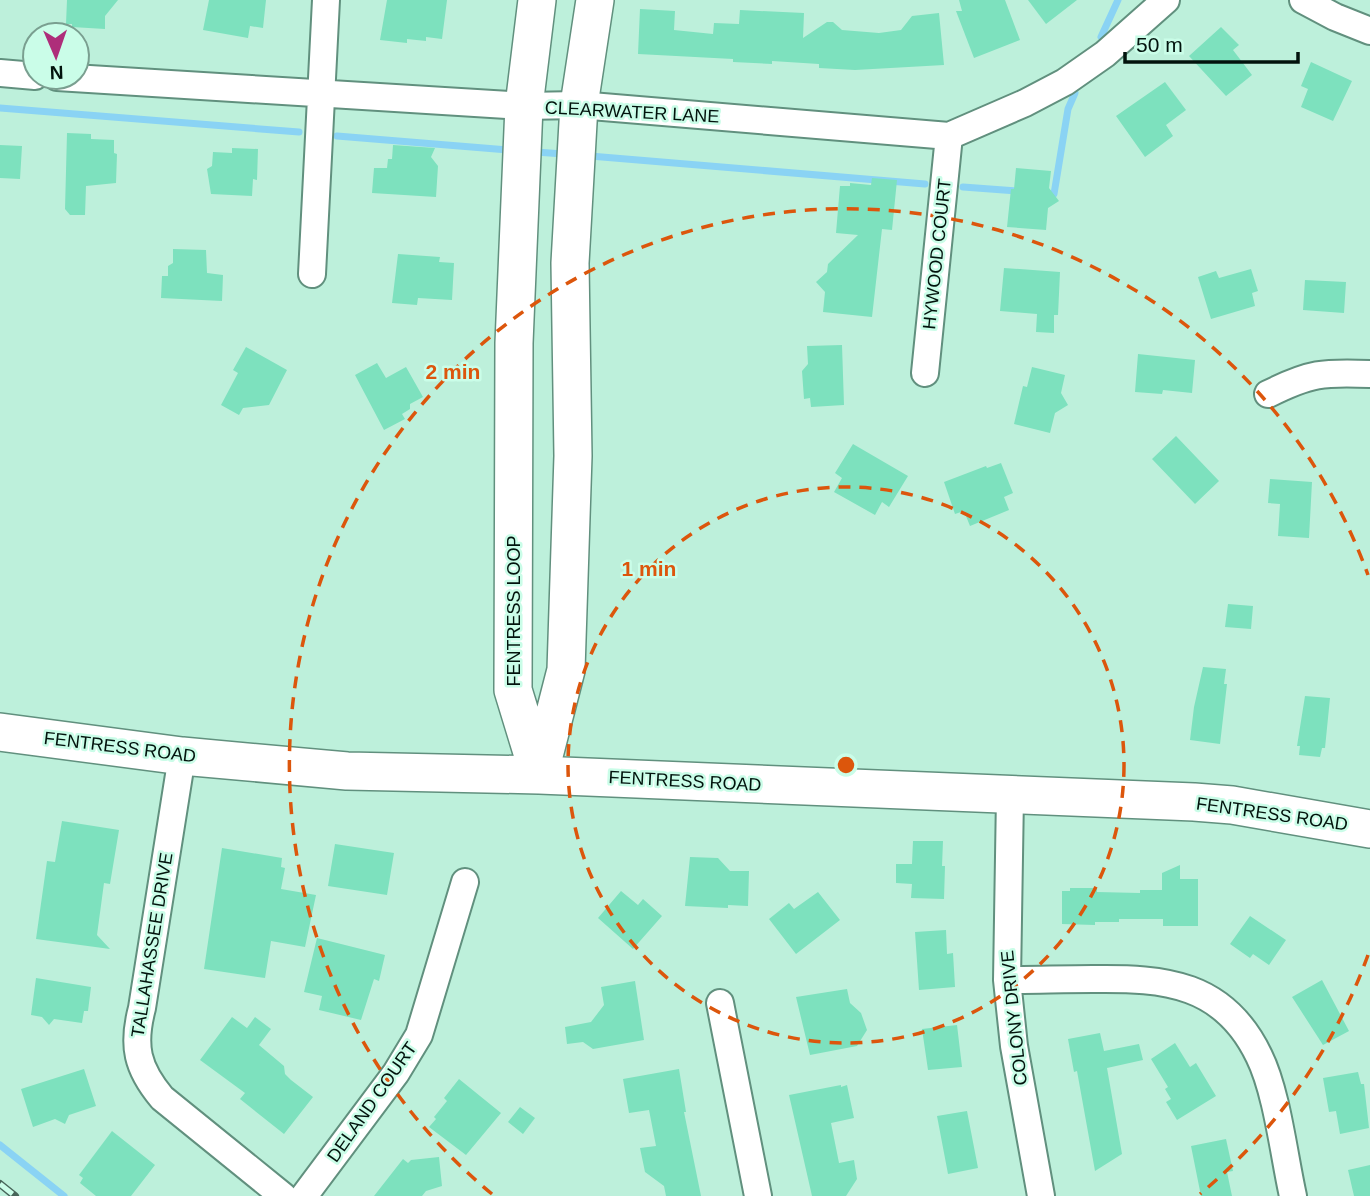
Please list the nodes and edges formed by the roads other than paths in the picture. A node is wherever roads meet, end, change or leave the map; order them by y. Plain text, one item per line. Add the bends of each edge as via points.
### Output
1 (326, 0) edge
2 (537, 0) edge
3 (595, 0) edge
4 (1166, 0) edge
5 (1303, 0) edge
6 (1370, 31) edge
7 (0, 74) edge
8 (21, 75) edge
9 (91, 79) edge
10 (320, 94) junction
11 (579, 105) junction
12 (524, 106) junction
13 (948, 136) junction
14 (312, 274) dead end
15 (925, 373) dead end
16 (1370, 374) edge
17 (1268, 394) dead end
18 (0, 732) edge
19 (182, 756) junction
20 (539, 775) junction
21 (1010, 795) junction
22 (1370, 829) edge
23 (465, 882) dead end
24 (1007, 980) junction
25 (720, 1003) dead end
26 (283, 1196) edge
27 (304, 1196) edge
28 (758, 1196) edge
29 (1041, 1196) edge
30 (1293, 1196) edge

1 - 10 street
2 - 12 street, FENTRESS LOOP
3 - 11 street
4 - 13 street, CLEARWATER LANE via 1065,82
5 - 6 street
7 - 8 street
9 - 10 street, CLEARWATER LANE
10 - 12 street, CLEARWATER LANE
10 - 14 street
11 - 12 street, CLEARWATER LANE
11 - 13 street, CLEARWATER LANE
11 - 20 street via 570,263 573,456 566,670
12 - 20 street, FENTRESS LOOP via 514,343 513,690
13 - 15 street, HYWOOD COURT
16 - 17 street via 1302,377
18 - 19 street, FENTRESS ROAD
19 - 20 street, FENTRESS ROAD via 346,771
19 - 26 street, TALLAHASSEE DRIVE via 136,1032 138,1056 146,1079 162,1098
20 - 21 street, FENTRESS ROAD
21 - 22 street, FENTRESS ROAD via 1231,805
21 - 24 street, COLONY DRIVE
23 - 27 street, DELAND COURT via 419,1035
24 - 29 street, COLONY DRIVE
24 - 30 street via 1162,981 1182,986 1228,1012 1260,1058
25 - 28 street

